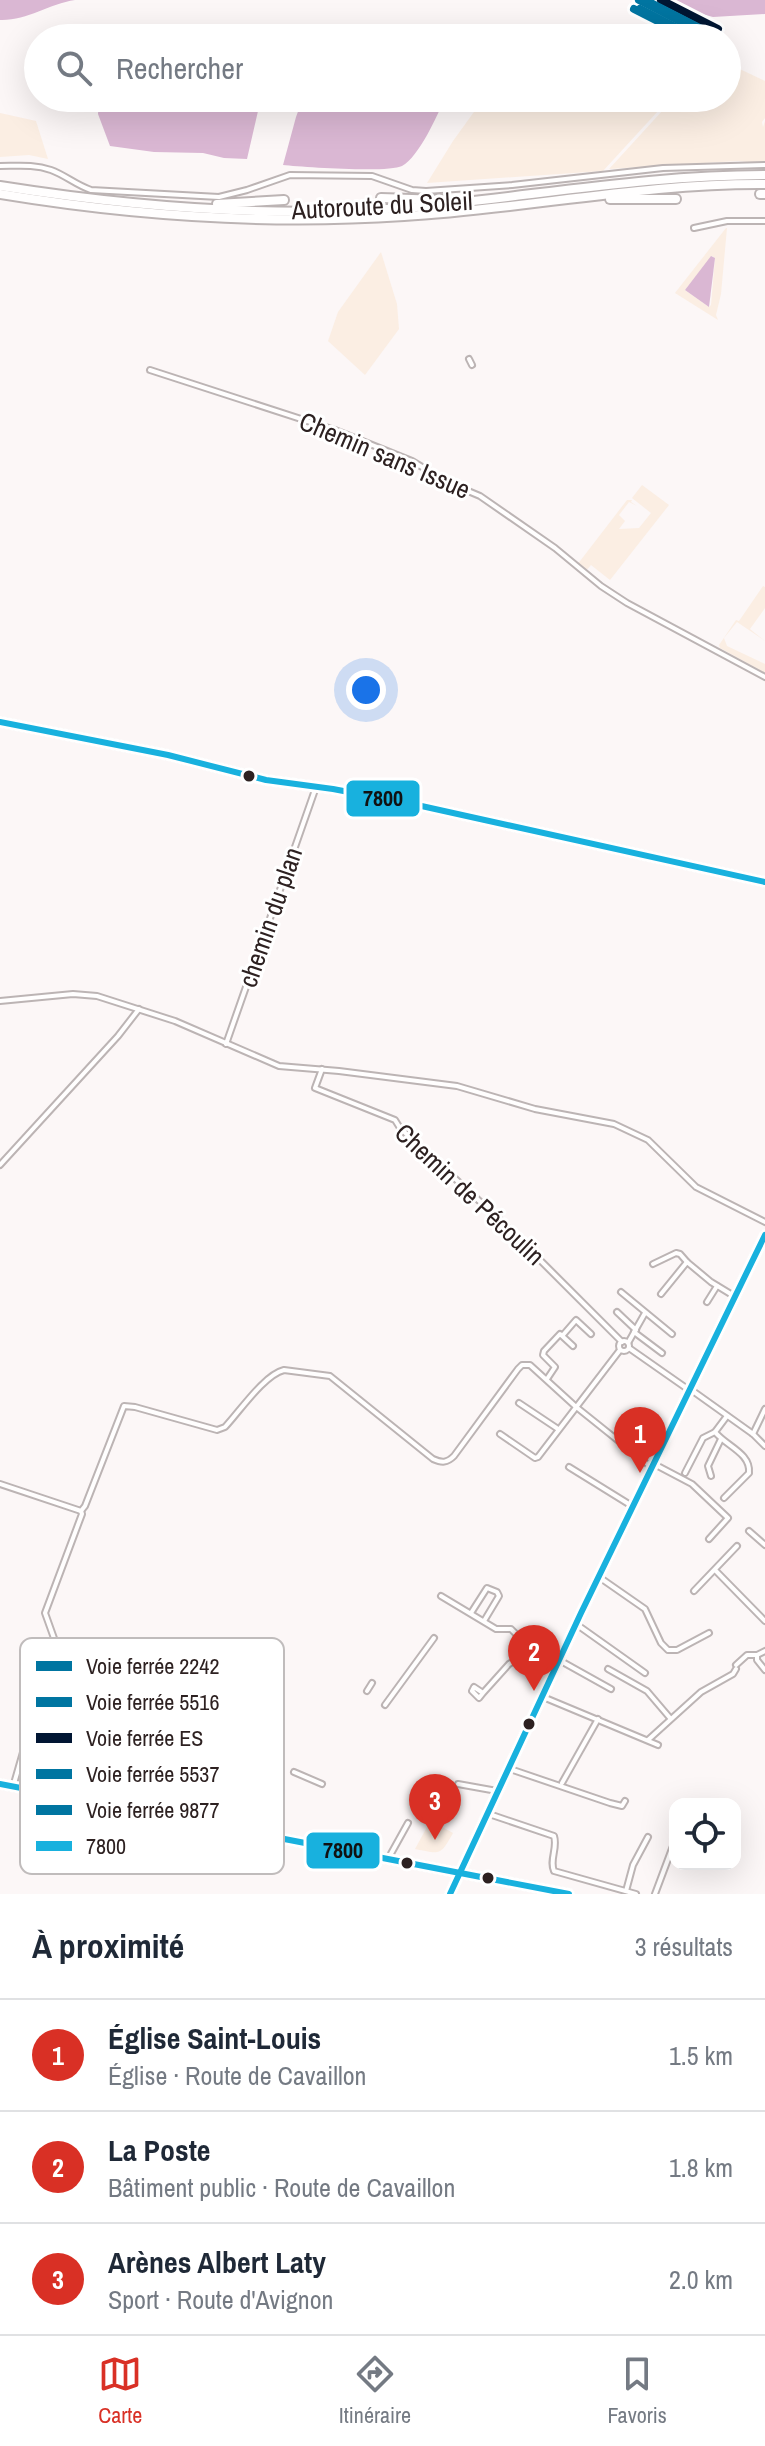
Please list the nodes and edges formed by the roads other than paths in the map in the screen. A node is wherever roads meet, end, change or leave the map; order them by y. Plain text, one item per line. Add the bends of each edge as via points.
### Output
1 (765, 165) edge
2 (0, 166) edge
3 (765, 175) edge
4 (765, 184) edge
5 (0, 186) edge
6 (0, 194) edge
7 (381, 198) dead end
8 (676, 199) dead end
9 (284, 200) dead end
10 (553, 200) junction
11 (468, 201) junction
12 (174, 206) junction
13 (765, 221) edge
14 (694, 228) dead end
15 (150, 370) dead end
16 (765, 677) edge
17 (0, 722) edge
18 (315, 789) junction
19 (765, 882) edge
20 (0, 1001) edge
21 (139, 1009) junction
22 (226, 1044) junction
23 (322, 1069) junction
24 (0, 1165) edge
25 (765, 1222) edge
26 (765, 1235) edge
27 (762, 1248) edge
28 (687, 1262) junction
29 (653, 1264) dead end
30 (717, 1286) junction
31 (621, 1292) dead end
32 (661, 1294) dead end
33 (734, 1296) junction
34 (707, 1302) dead end
35 (617, 1312) dead end
36 (645, 1313) junction
37 (635, 1331) junction
38 (591, 1334) dead end
39 (672, 1334) dead end
40 (563, 1335) junction
41 (626, 1344) junction
42 (573, 1346) dead end
43 (620, 1350) junction
44 (662, 1353) dead end
45 (547, 1379) junction
46 (690, 1389) junction
47 (519, 1403) dead end
48 (575, 1406) junction
49 (765, 1409) edge
50 (727, 1416) junction
51 (558, 1429) junction
52 (715, 1432) junction
53 (500, 1434) dead end
54 (753, 1434) junction
55 (721, 1439) junction
56 (765, 1446) edge
57 (653, 1466) junction
58 (569, 1467) dead end
59 (685, 1473) dead end
60 (711, 1476) dead end
61 (0, 1484) edge
62 (724, 1498) dead end
63 (632, 1506) junction
64 (81, 1511) junction
65 (749, 1531) dead end
66 (709, 1539) dead end
67 (765, 1545) edge
68 (737, 1546) dead end
69 (715, 1570) junction
70 (598, 1577) junction
71 (694, 1591) dead end
72 (441, 1596) dead end
73 (471, 1613) junction
74 (484, 1621) junction
75 (765, 1621) edge
76 (576, 1624) junction
77 (709, 1633) dead end
78 (54, 1638) edge
79 (434, 1638) dead end
80 (765, 1651) edge
81 (527, 1653) junction
82 (757, 1655) junction
83 (559, 1660) junction
84 (555, 1669) junction
85 (608, 1669) dead end
86 (765, 1670) edge
87 (645, 1673) dead end
88 (404, 1674) dead end
89 (372, 1683) dead end
90 (611, 1689) dead end
91 (367, 1691) dead end
92 (483, 1693) dead end
93 (543, 1696) junction
94 (670, 1718) junction
95 (598, 1719) junction
96 (648, 1740) junction
97 (658, 1745) dead end
98 (20, 1763) edge
99 (510, 1769) junction
100 (294, 1772) dead end
101 (562, 1783) dead end
102 (0, 1784) edge
103 (322, 1784) dead end
104 (458, 1784) dead end
105 (13, 1787) junction
106 (20, 1788) edge
107 (499, 1791) junction
108 (625, 1801) dead end
109 (489, 1814) junction
110 (408, 1823) dead end
111 (648, 1837) dead end
112 (284, 1839) edge
113 (669, 1857) edge
114 (388, 1859) junction
115 (460, 1873) junction
116 (626, 1891) junction
117 (450, 1894) edge
118 (569, 1894) edge
119 (636, 1894) edge
120 (655, 1894) edge

1 - 2 street via 663,168 426,191 372,176 290,175 219,197 91,190 50,170
3 - 11 highway, Autoroute du Soleil via 638,182
4 - 10 highway, Autoroute du Soleil
5 - 12 highway, Autoroute du Soleil
6 - 10 highway, Autoroute du Soleil via 101,208 268,219 406,216
7 - 11 highway
8 - 10 highway
9 - 12 highway
11 - 12 highway, Autoroute du Soleil via 334,211
13 - 14 street
15 - 16 street, Chemin sans Issue via 335,430 412,461 491,503 627,603
17 - 18 main road
18 - 19 main road via 417,805
18 - 22 street, chemin du plan
20 - 21 street via 87,994
21 - 22 street
21 - 24 street
22 - 23 street via 279,1066
23 - 25 street via 457,1086 535,1109 614,1124 648,1140 696,1187
23 - 41 street, Chemin de Pécoulin via 315,1088 395,1120
26 - 27 main road
27 - 33 main road
28 - 29 street via 676,1253
28 - 30 street
28 - 32 street
30 - 33 street
30 - 34 street
31 - 36 street
33 - 46 main road
35 - 37 street
36 - 37 street
36 - 39 street
37 - 41 street
37 - 44 street
38 - 40 street via 576,1320
40 - 42 street
40 - 45 street via 544,1351 555,1367
41 - 43 street via 619,1345
41 - 43 street via 625,1351
41 - 46 street, Chemin de Pécoulin
43 - 48 street
45 - 48 street
45 - 64 street via 522,1365 454,1456 444,1462 433,1459 323,1374 279,1370 217,1430 124,1406
46 - 50 street, Chemin de Pécoulin
46 - 57 main road
47 - 51 street
48 - 51 street
48 - 57 street
49 - 54 street
50 - 52 street
50 - 54 street, Chemin de Pécoulin
51 - 53 street via 535,1458
52 - 55 street
52 - 59 street via 703,1438
54 - 56 street, Chemin de Pécoulin
55 - 60 street via 708,1466
55 - 62 street via 746,1459 750,1469
57 - 63 main road
57 - 66 street via 692,1484 728,1518
58 - 63 street
61 - 64 street
63 - 70 main road
64 - 78 street via 45,1613
65 - 67 street
68 - 69 street
69 - 71 street
69 - 75 street
70 - 76 main road
70 - 77 street via 645,1609 668,1650
72 - 73 street
73 - 74 street
73 - 74 street via 487,1588 497,1592
74 - 81 street via 496,1629 511,1629
76 - 83 main road
76 - 87 street
79 - 88 street via 383,1704
80 - 82 street
81 - 84 street
81 - 92 street
82 - 86 street
82 - 94 street via 737,1662 733,1674
83 - 84 main road
83 - 90 street
84 - 93 main road
85 - 94 street via 652,1696
89 - 91 street
93 - 95 street
93 - 99 main road
94 - 96 street
95 - 96 street
95 - 101 street
96 - 97 street
98 - 105 street
99 - 107 main road
99 - 108 street via 610,1803 622,1806
100 - 103 street
102 - 105 main road
104 - 107 street
105 - 106 main road
107 - 109 main road
109 - 115 main road
109 - 116 street via 554,1836 554,1871
110 - 114 street
111 - 116 street
112 - 114 main road
113 - 120 street
114 - 115 main road
115 - 117 main road
115 - 118 main road
116 - 119 street

